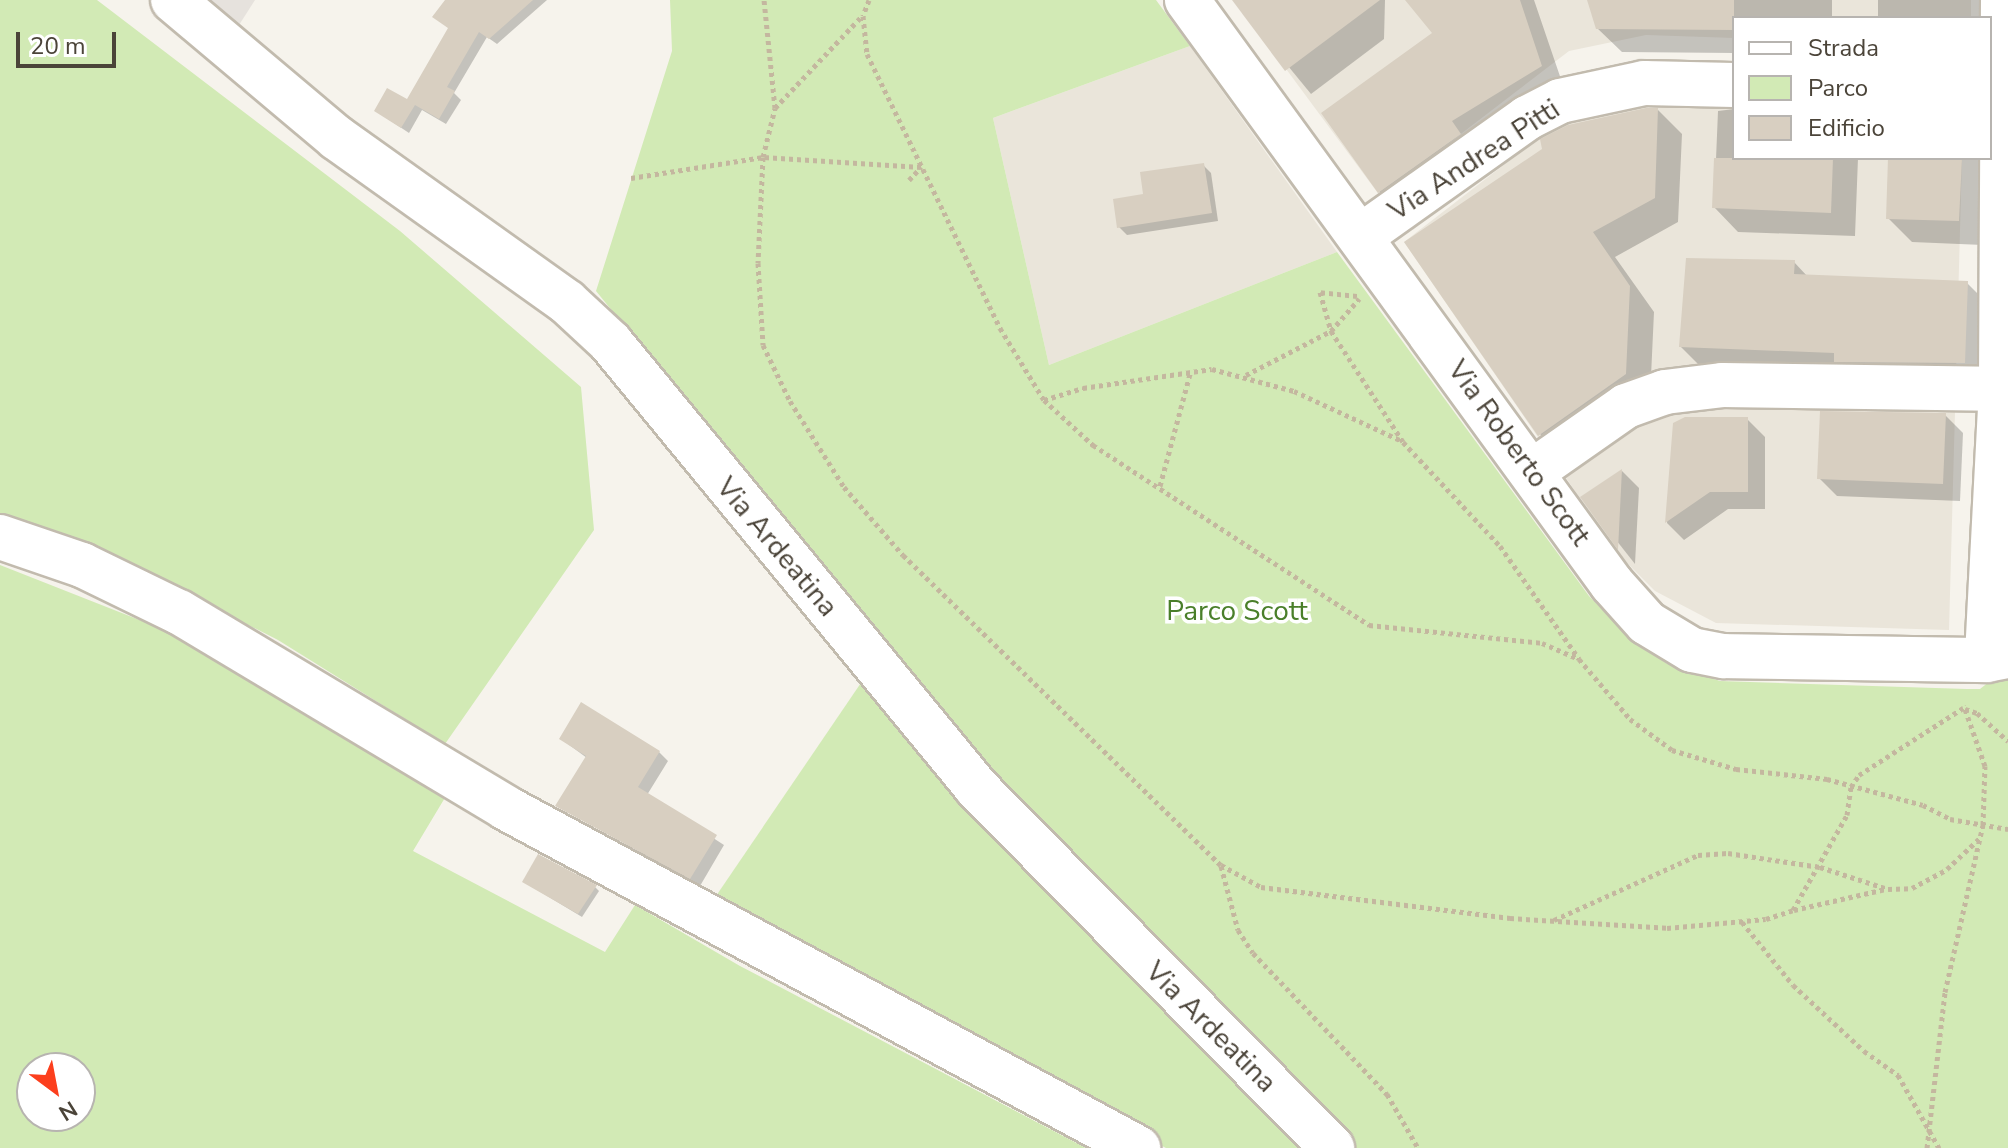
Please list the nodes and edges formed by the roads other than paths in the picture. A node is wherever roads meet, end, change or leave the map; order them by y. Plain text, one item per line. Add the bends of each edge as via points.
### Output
1 (173, 0) edge
2 (1187, 0) edge
3 (2003, 0) edge
4 (1732, 85) edge
5 (2000, 97) edge
6 (1361, 236) junction
7 (2005, 274) edge
8 (2004, 389) edge
9 (1533, 471) junction
10 (0, 537) edge
11 (1998, 658) edge
12 (1138, 1148) edge
13 (1332, 1148) edge

1 - 13 street, Via Ardeatina via 337,138 567,302 610,342 977,788
2 - 6 street, Via Roberto Scott
3 - 5 street
4 - 6 street, Via Andrea Pitti via 1644,83 1560,101 1527,118
5 - 7 street
6 - 9 street, Via Roberto Scott
7 - 8 street
8 - 9 street via 1722,385 1665,392 1626,406
8 - 11 street via 1992,587
9 - 11 street, Via Roberto Scott via 1634,612 1692,650 1724,656
10 - 12 street via 82,565 179,612 506,808

